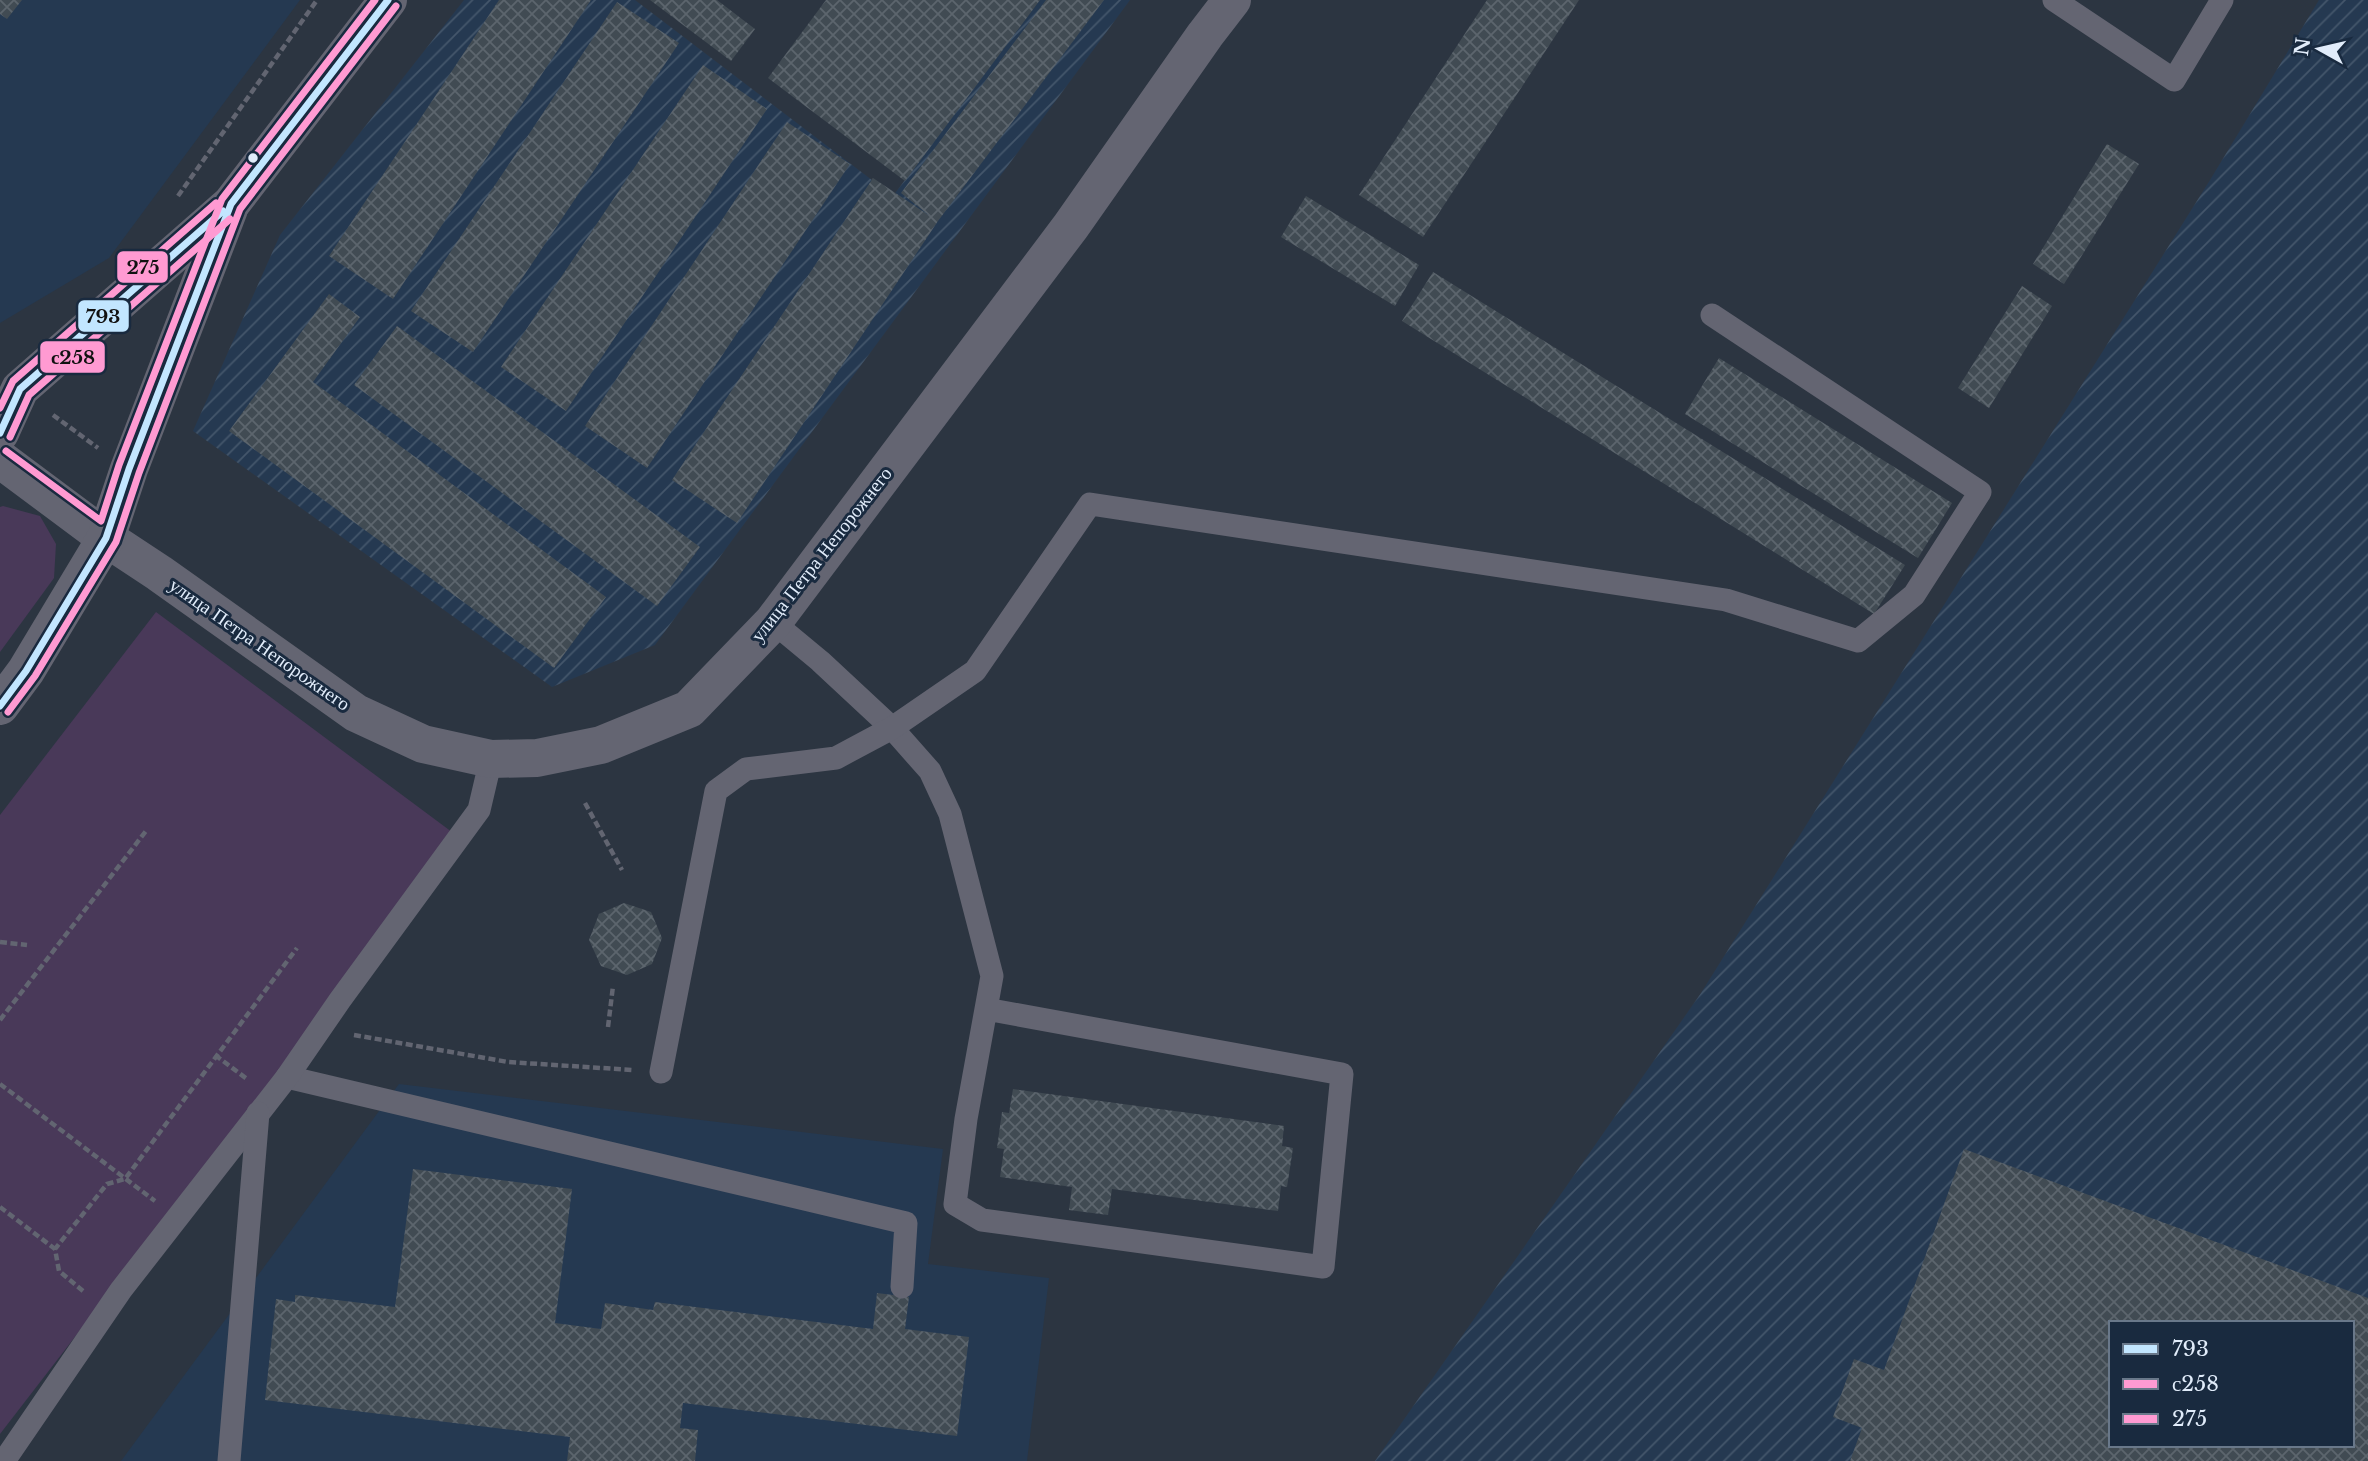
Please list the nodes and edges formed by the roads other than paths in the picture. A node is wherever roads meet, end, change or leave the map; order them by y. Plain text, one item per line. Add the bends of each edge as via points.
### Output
1 (387, 0) edge
2 (1232, 0) edge
3 (2054, 0) edge
4 (2222, 0) edge
5 (231, 204) junction
6 (1712, 315) dead end
7 (0, 433) edge
8 (0, 459) edge
9 (106, 538) junction
10 (773, 622) junction
11 (0, 706) edge
12 (892, 728) junction
13 (491, 759) junction
14 (986, 1009) junction
15 (661, 1072) road end
16 (287, 1077) junction
17 (264, 1105) junction
18 (902, 1287) dead end
19 (4, 1461) edge
20 (229, 1461) edge

1 - 5 street
2 - 10 street, улица Петра Непорожнего via 1071,226
3 - 4 lane via 2174,80
5 - 7 street via 20,389
5 - 9 street
6 - 12 lane via 1980,492 1914,595 1858,641 1726,600 1090,504 975,671
8 - 9 street, улица Петра Непорожнего
9 - 11 street
9 - 13 street, улица Петра Непорожнего via 356,712 423,744
10 - 12 lane
10 - 13 street, улица Петра Непорожнего via 689,709 601,746 537,758
12 - 14 lane via 930,771 950,814 992,976
12 - 15 lane via 836,758 746,769 716,791
13 - 16 lane via 479,810
14 - 14 lane via 955,1204 982,1220 1323,1267 1342,1073
16 - 17 lane
16 - 18 lane via 906,1223
17 - 19 lane via 121,1290
17 - 20 lane

